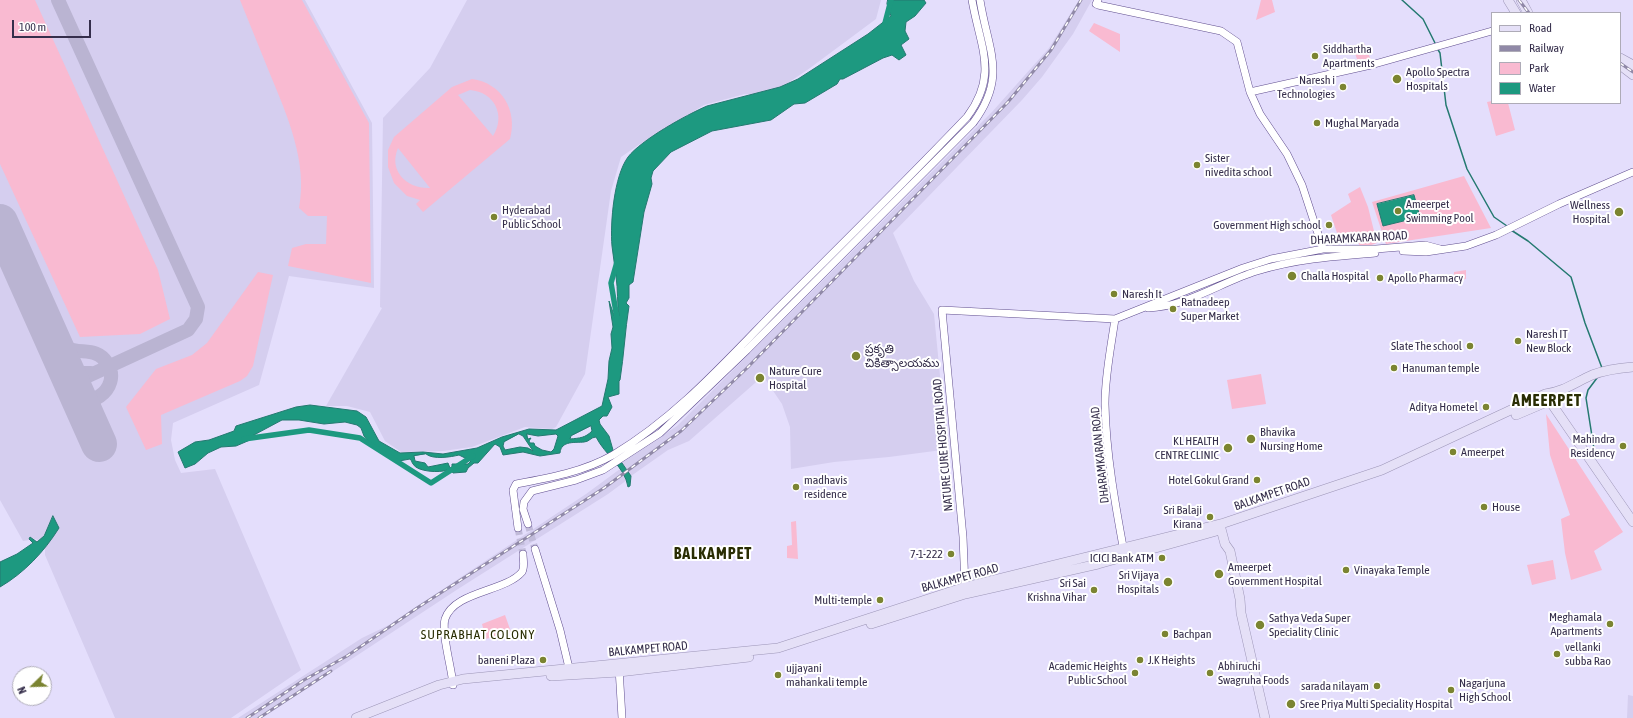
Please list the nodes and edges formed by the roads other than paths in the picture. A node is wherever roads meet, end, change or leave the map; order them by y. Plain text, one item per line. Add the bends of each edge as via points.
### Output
1 (972, 0) edge
2 (980, 0) edge
3 (1508, 0) edge
4 (1521, 0) edge
5 (1097, 2) edge
6 (1515, 12) edge
7 (1527, 12) edge
8 (1491, 31) edge
9 (990, 49) junction
10 (983, 51) junction
11 (1621, 59) edge
12 (1633, 65) edge
13 (1621, 66) edge
14 (1633, 75) edge
15 (1250, 92) junction
16 (1633, 172) edge
17 (1323, 249) junction
18 (1440, 249) junction
19 (1145, 308) junction
20 (1115, 319) junction
21 (1633, 367) edge
22 (1549, 396) junction
23 (672, 418) junction
24 (1633, 522) edge
25 (528, 524) tunnel mouth
26 (1222, 526) junction
27 (518, 528) tunnel mouth
28 (536, 549) tunnel mouth
29 (1124, 552) junction
30 (523, 554) tunnel mouth
31 (965, 587) junction
32 (1241, 603) junction
33 (619, 668) junction
34 (570, 671) junction
35 (453, 683) junction
36 (356, 718) edge
37 (369, 718) edge
38 (622, 718) edge
39 (1264, 718) edge
40 (1268, 718) edge

1 - 10 street
2 - 9 street
3 - 6 main road
4 - 7 main road
5 - 15 street via 1221,31 1237,42
8 - 15 street via 1322,77
9 - 10 street
9 - 23 street via 994,64 993,83 984,108 973,123 747,350
10 - 23 street via 986,65 985,82 977,104 967,117
11 - 12 main road
13 - 14 main road
15 - 17 street via 1260,114 1287,154 1302,185
16 - 18 street, DHARAMKARAN ROAD via 1496,235 1466,246
17 - 18 street, DHARAMKARAN ROAD via 1376,249 1425,245
17 - 19 street, DHARAMKARAN ROAD via 1256,263 1197,288 1158,300
18 - 19 street, DHARAMKARAN ROAD via 1426,252 1382,252 1325,257 1277,266 1246,275 1186,300
19 - 20 street, DHARAMKARAN ROAD
20 - 29 street, DHARAMKARAN ROAD via 1105,403 1110,464
20 - 31 street, NATURE CURE HOSPITAL ROAD via 942,310 963,537
21 - 22 main road, BALKAMPET ROAD via 1593,375
22 - 24 main road
22 - 26 main road, BALKAMPET ROAD via 1382,470
23 - 25 street via 660,433 606,468 576,480 532,491 524,502
23 - 27 street via 613,455 586,468 516,484 513,490
26 - 29 main road, BALKAMPET ROAD via 1169,546
26 - 32 main road via 1229,543
28 - 34 street
29 - 31 main road, BALKAMPET ROAD
29 - 33 main road, BALKAMPET ROAD via 1098,564 966,594 779,653
30 - 35 street via 524,568 518,574 454,606 448,613 444,626
31 - 33 main road, BALKAMPET ROAD via 778,648
32 - 39 main road
32 - 40 main road via 1246,612
33 - 34 main road, BALKAMPET ROAD
33 - 38 street
34 - 35 main road, BALKAMPET ROAD
35 - 36 main road, BALKAMPET ROAD
35 - 37 main road, BALKAMPET ROAD via 408,704

